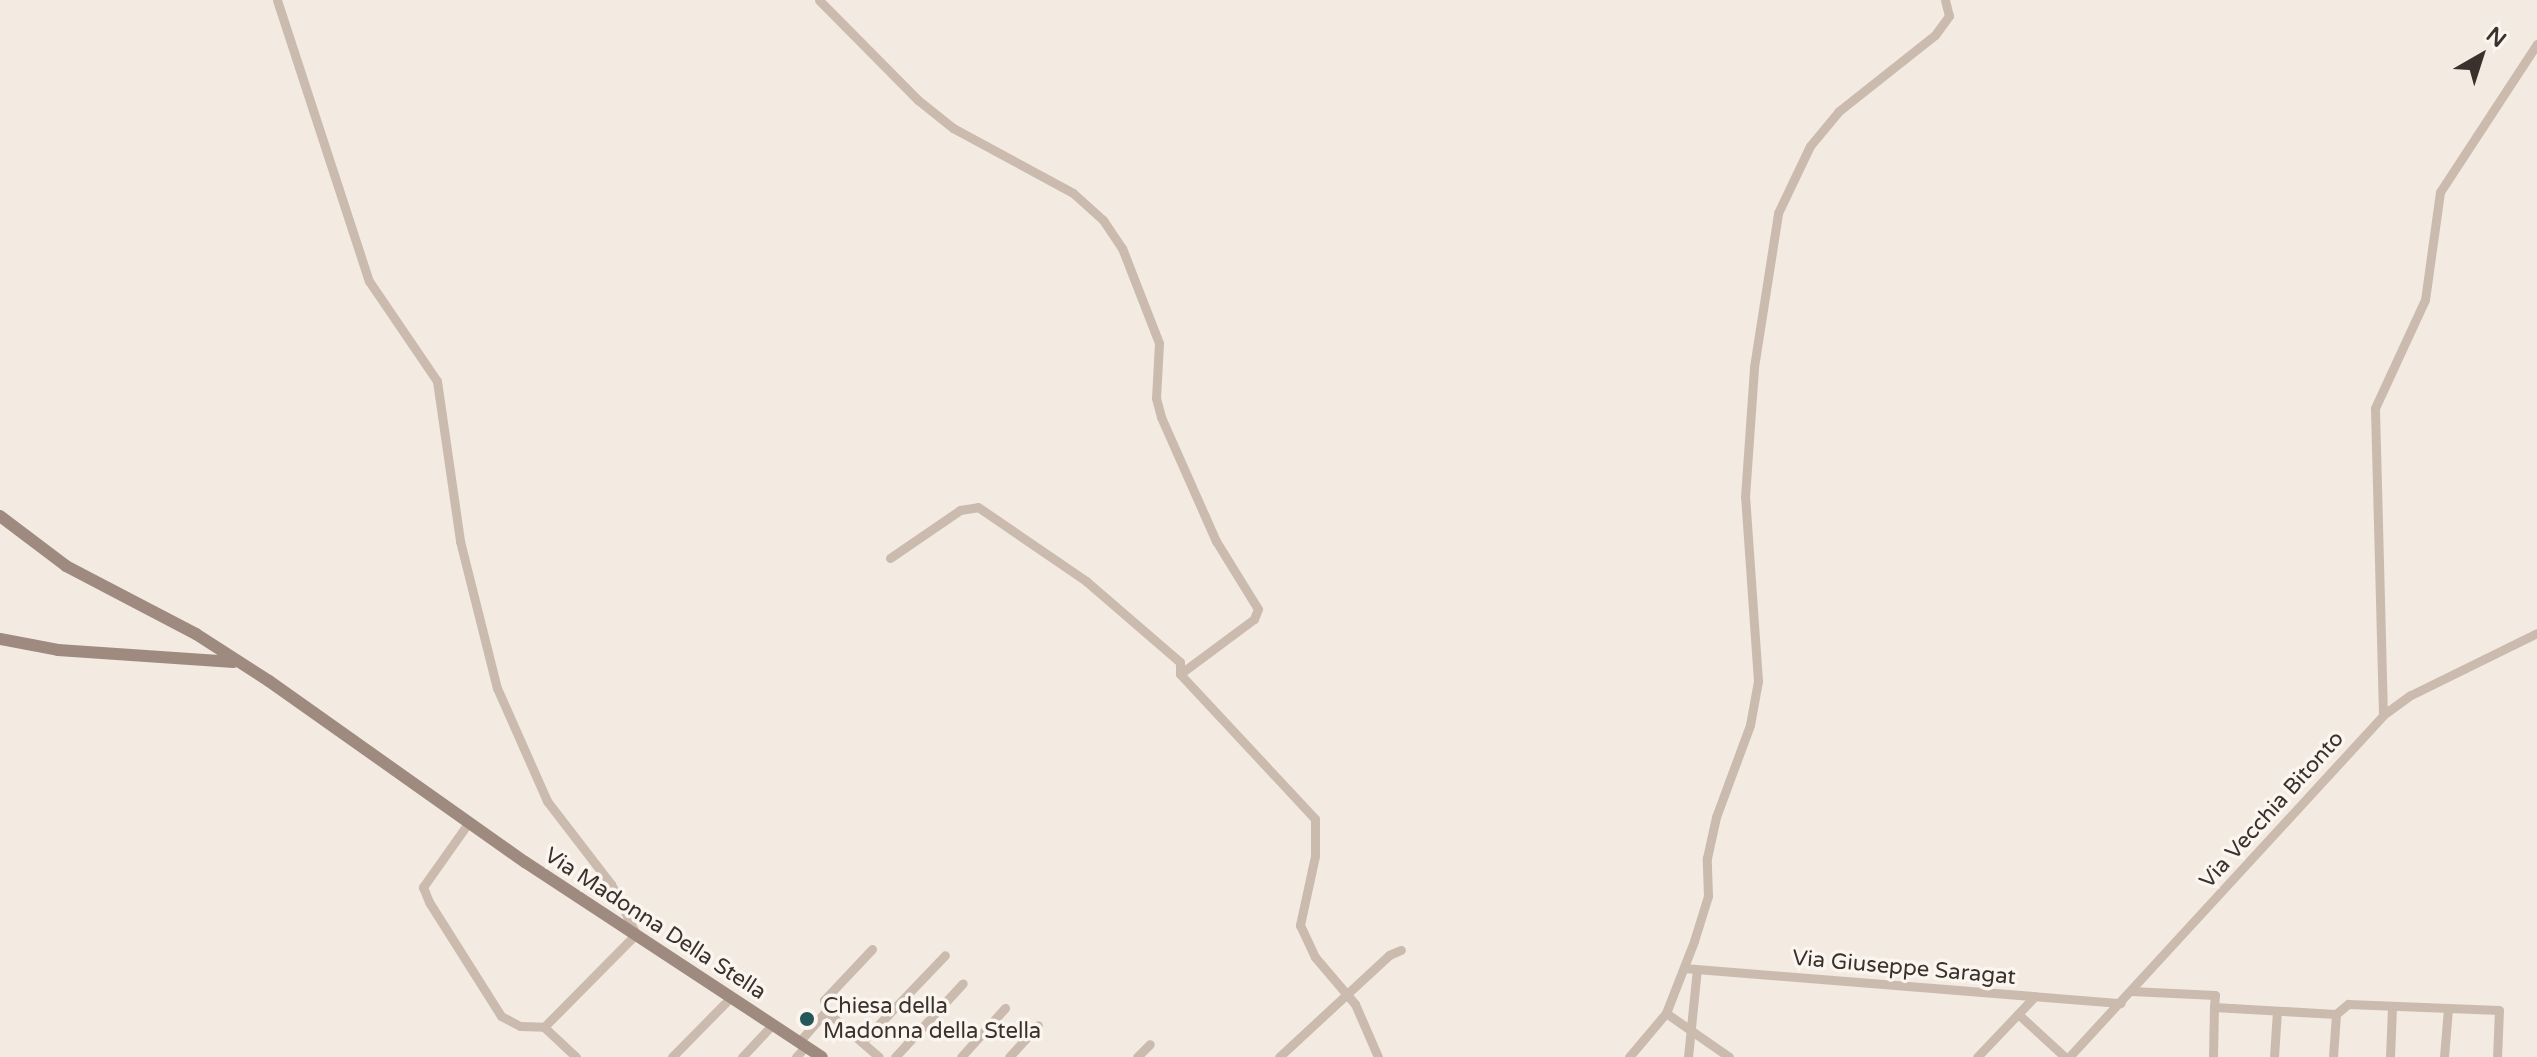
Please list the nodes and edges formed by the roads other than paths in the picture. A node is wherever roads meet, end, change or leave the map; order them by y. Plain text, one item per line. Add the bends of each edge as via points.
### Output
1 (277, 0) edge
2 (819, 0) edge
3 (1945, 0) edge
4 (2537, 44) edge
5 (0, 516) edge
6 (890, 558) dead end
7 (2537, 633) edge
8 (0, 639) edge
9 (241, 663) junction
10 (1180, 674) junction
11 (2383, 715) junction
12 (469, 822) junction
13 (636, 934) junction
14 (872, 949) dead end
15 (1401, 950) dead end
16 (945, 955) dead end
17 (1684, 968) junction
18 (1697, 969) junction
19 (963, 983) dead end
20 (2131, 991) junction
21 (1347, 994) junction
22 (2035, 996) junction
23 (731, 997) junction
24 (2121, 1003) junction
25 (2214, 1007) junction
26 (2392, 1007) junction
27 (1005, 1008) dead end
28 (2448, 1008) junction
29 (826, 1011) junction
30 (2277, 1011) junction
31 (1666, 1013) junction
32 (2018, 1014) junction
33 (2336, 1014) junction
34 (772, 1025) junction
35 (1038, 1025) dead end
36 (1691, 1026) junction
37 (544, 1027) junction
38 (862, 1042) junction
39 (802, 1044) junction
40 (1150, 1044) dead end
41 (576, 1057) edge
42 (672, 1057) edge
43 (742, 1057) edge
44 (796, 1057) edge
45 (822, 1057) edge
46 (879, 1057) edge
47 (895, 1057) edge
48 (961, 1057) edge
49 (1009, 1057) edge
50 (1137, 1057) edge
51 (1279, 1057) edge
52 (1377, 1057) edge
53 (1629, 1057) edge
54 (1688, 1057) edge
55 (1729, 1057) edge
56 (1977, 1057) edge
57 (2067, 1057) edge
58 (2213, 1057) edge
59 (2274, 1057) edge
60 (2333, 1057) edge
61 (2390, 1057) edge
62 (2444, 1057) edge
63 (2497, 1057) edge

1 - 13 street via 369,281 437,381 460,541 497,688 547,801 611,884
2 - 10 street via 918,100 953,128 1073,193 1103,220 1122,248 1159,343 1156,398 1161,417 1216,541 1258,609 1254,619
3 - 17 street via 1949,16 1935,35 1839,111 1810,146 1778,213 1754,367 1745,497 1758,681 1750,725 1716,817 1707,858 1708,896
4 - 11 street via 2440,192 2425,300 2375,408
5 - 9 street, Via Madonna Della Stella via 66,566
6 - 10 street via 960,510 978,507 1086,581 1180,662
7 - 11 street, Via Vecchia Bitonto via 2411,695
8 - 9 street via 58,650 187,655
9 - 12 street, Via Madonna Della Stella
10 - 21 street via 1315,819 1315,856 1300,925 1315,957
11 - 20 street, Via Vecchia Bitonto
12 - 13 street, Via Madonna Della Stella
12 - 37 street via 423,887 501,1016 520,1026
13 - 23 street, Via Madonna Della Stella
13 - 37 street
14 - 29 street via 824,1000
15 - 21 street
16 - 38 street
17 - 18 street, Via Giuseppe Saragat
17 - 31 street
18 - 22 street, Via Giuseppe Saragat
18 - 36 street
19 - 47 street
20 - 24 street, Via Vecchia Bitonto
20 - 25 street via 2215,995
21 - 51 street
21 - 52 street
22 - 24 street, Via Giuseppe Saragat
22 - 32 street
23 - 34 street, Via Madonna Della Stella
23 - 42 street
24 - 57 street, Via Vecchia Bitonto
25 - 30 street
25 - 58 street
26 - 28 street
26 - 33 street via 2348,1004
26 - 61 street
27 - 48 street
28 - 62 street
28 - 63 street via 2499,1010
29 - 38 street
29 - 39 street
30 - 33 street
30 - 59 street
31 - 36 street
31 - 53 street
32 - 56 street
32 - 57 street
33 - 60 street
34 - 39 street, Via Madonna Della Stella
34 - 43 street
35 - 49 street
36 - 54 street
36 - 55 street
37 - 41 street
38 - 46 street
39 - 44 street
39 - 45 street, Via Madonna Della Stella
40 - 50 street

